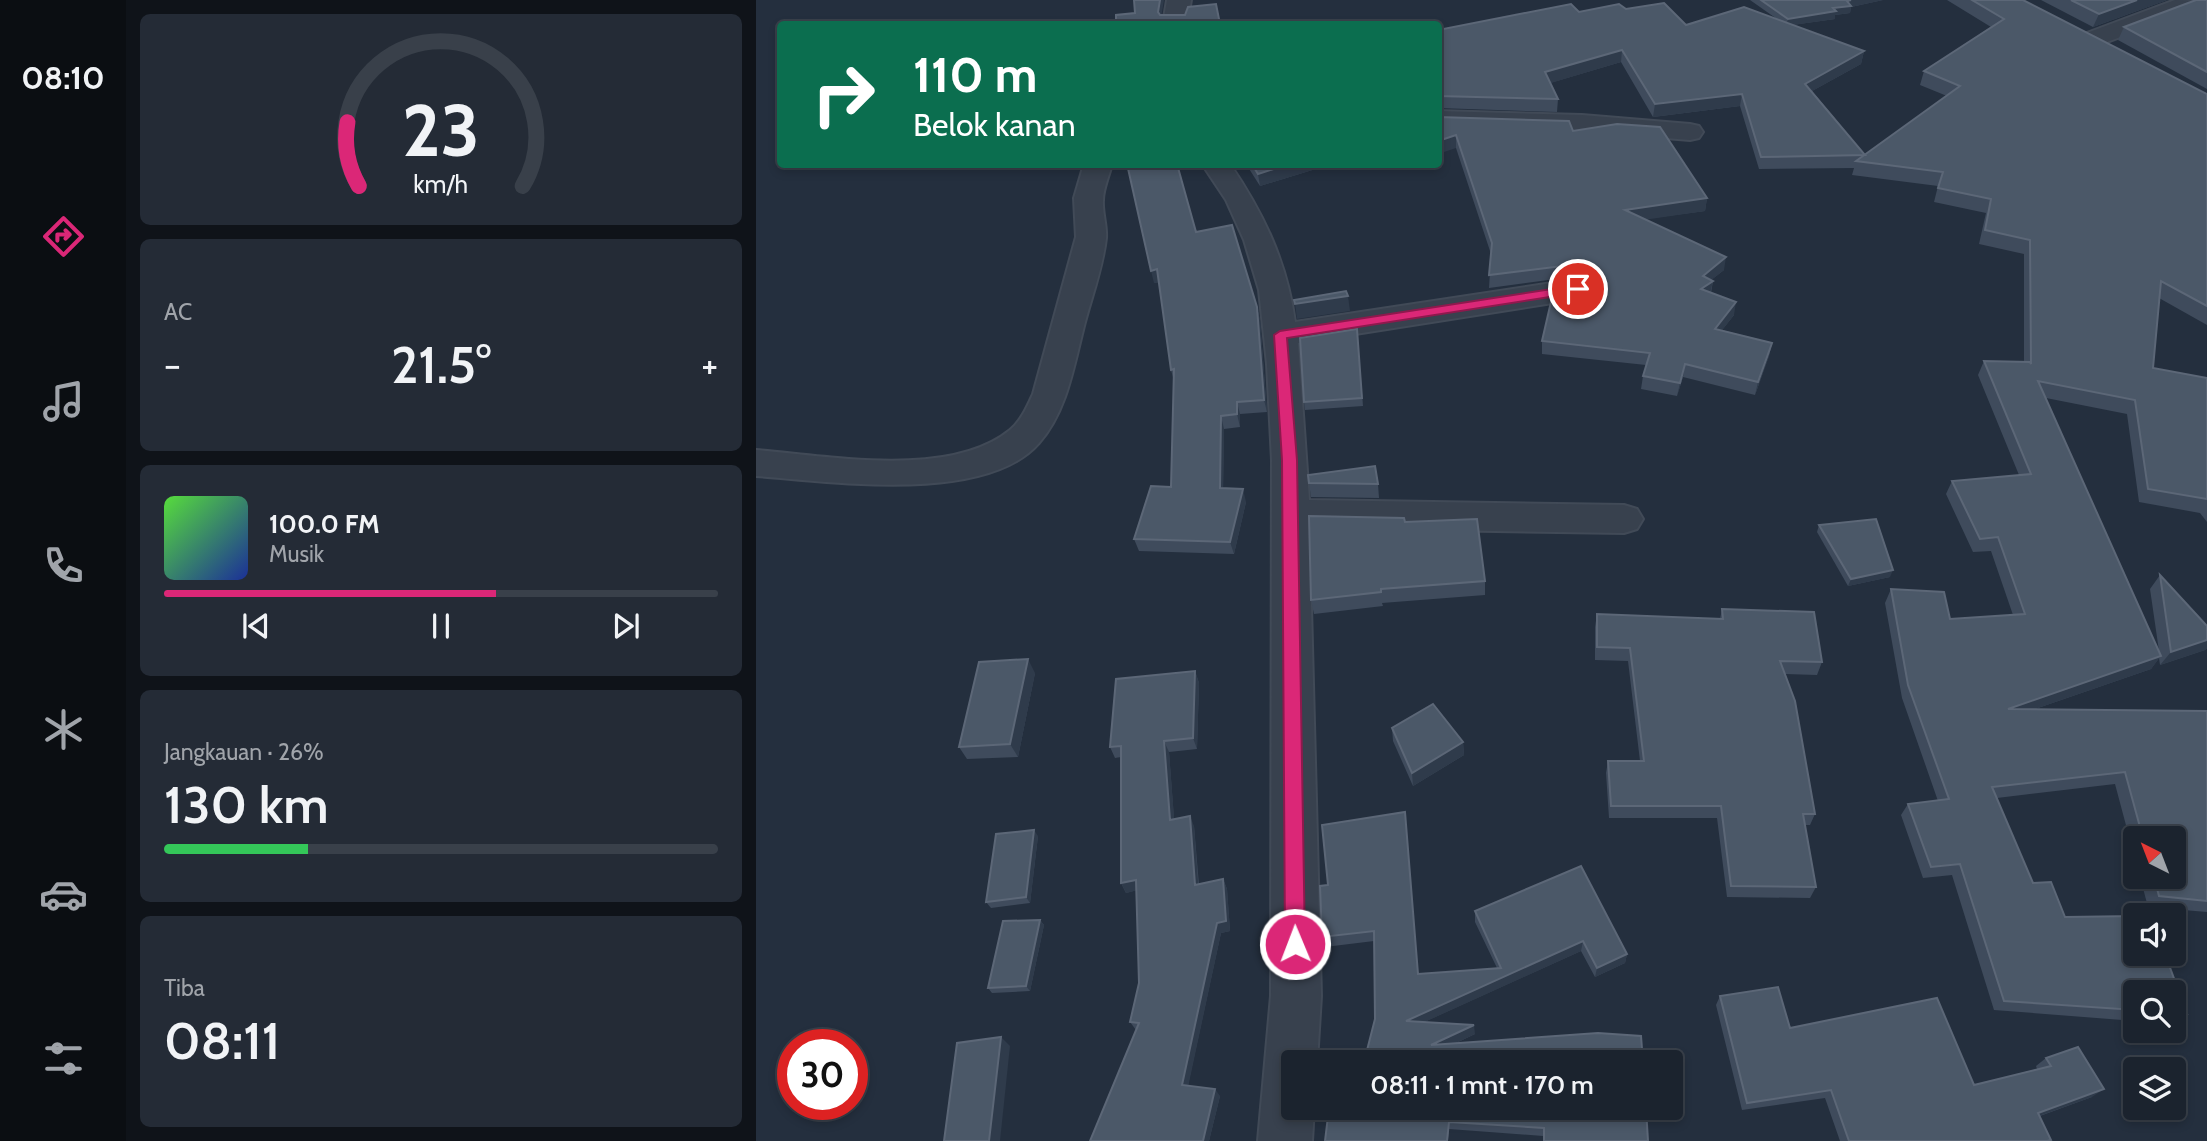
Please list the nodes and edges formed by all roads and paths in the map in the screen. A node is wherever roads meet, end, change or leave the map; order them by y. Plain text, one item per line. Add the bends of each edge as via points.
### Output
1 (1179, 0) edge
2 (2196, 0) edge
3 (1176, 21) edge
4 (2116, 51) edge
5 (1442, 119) edge
6 (1690, 132) dead end
7 (1097, 168) edge
8 (1219, 168) edge
9 (1578, 289) edge
10 (1280, 335) junction
11 (756, 463) edge
12 (1289, 514) junction
13 (1624, 519) dead end
14 (1285, 1141) edge

1 - 3 street
2 - 4 street via 2082,34
5 - 6 street
7 - 11 street via 1088,198 1091,237 1050,394 1023,439 995,457 938,471
8 - 10 street via 1259,240 1275,290
9 - 10 street
10 - 12 street via 1290,460
12 - 13 street
12 - 14 street via 1296,996

